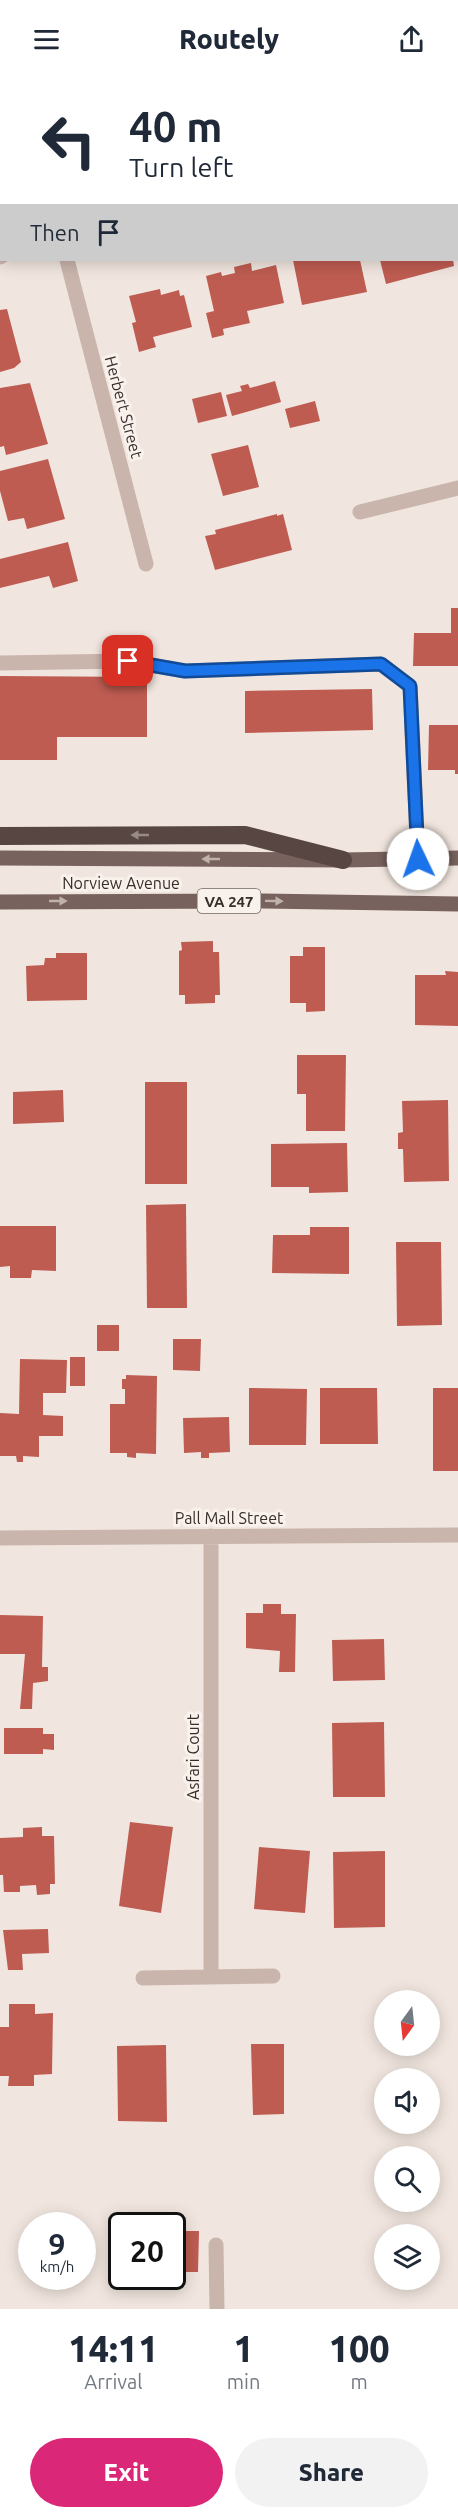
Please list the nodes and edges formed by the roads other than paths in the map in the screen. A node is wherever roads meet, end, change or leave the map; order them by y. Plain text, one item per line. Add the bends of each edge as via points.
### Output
1 (68, 261) edge
2 (458, 488) edge
3 (360, 512) dead end
4 (146, 564) dead end
5 (0, 663) edge
6 (0, 836) edge
7 (0, 858) edge
8 (458, 858) edge
9 (418, 859) junction
10 (343, 860) junction
11 (0, 902) edge
12 (458, 904) edge
13 (458, 1534) edge
14 (211, 1536) junction
15 (0, 1538) edge
16 (273, 1976) dead end
17 (143, 1977) dead end
18 (211, 1977) junction
19 (216, 2245) dead end
20 (217, 2309) edge

1 - 4 street, Herbert Street
2 - 3 street
5 - 9 street via 128,661 185,671 381,664 410,686
10 -> 6 highway via 245,835
10 -> 7 main road, Norview Avenue
8 - 9 main road, Norview Avenue
9 - 10 main road, Norview Avenue
11 -> 12 main road, Norview Avenue / VA 247
13 - 14 street, Pall Mall Street
14 - 15 street, Pall Mall Street
14 - 18 street, Asfari Court
16 - 18 street
17 - 18 street
19 - 20 street

